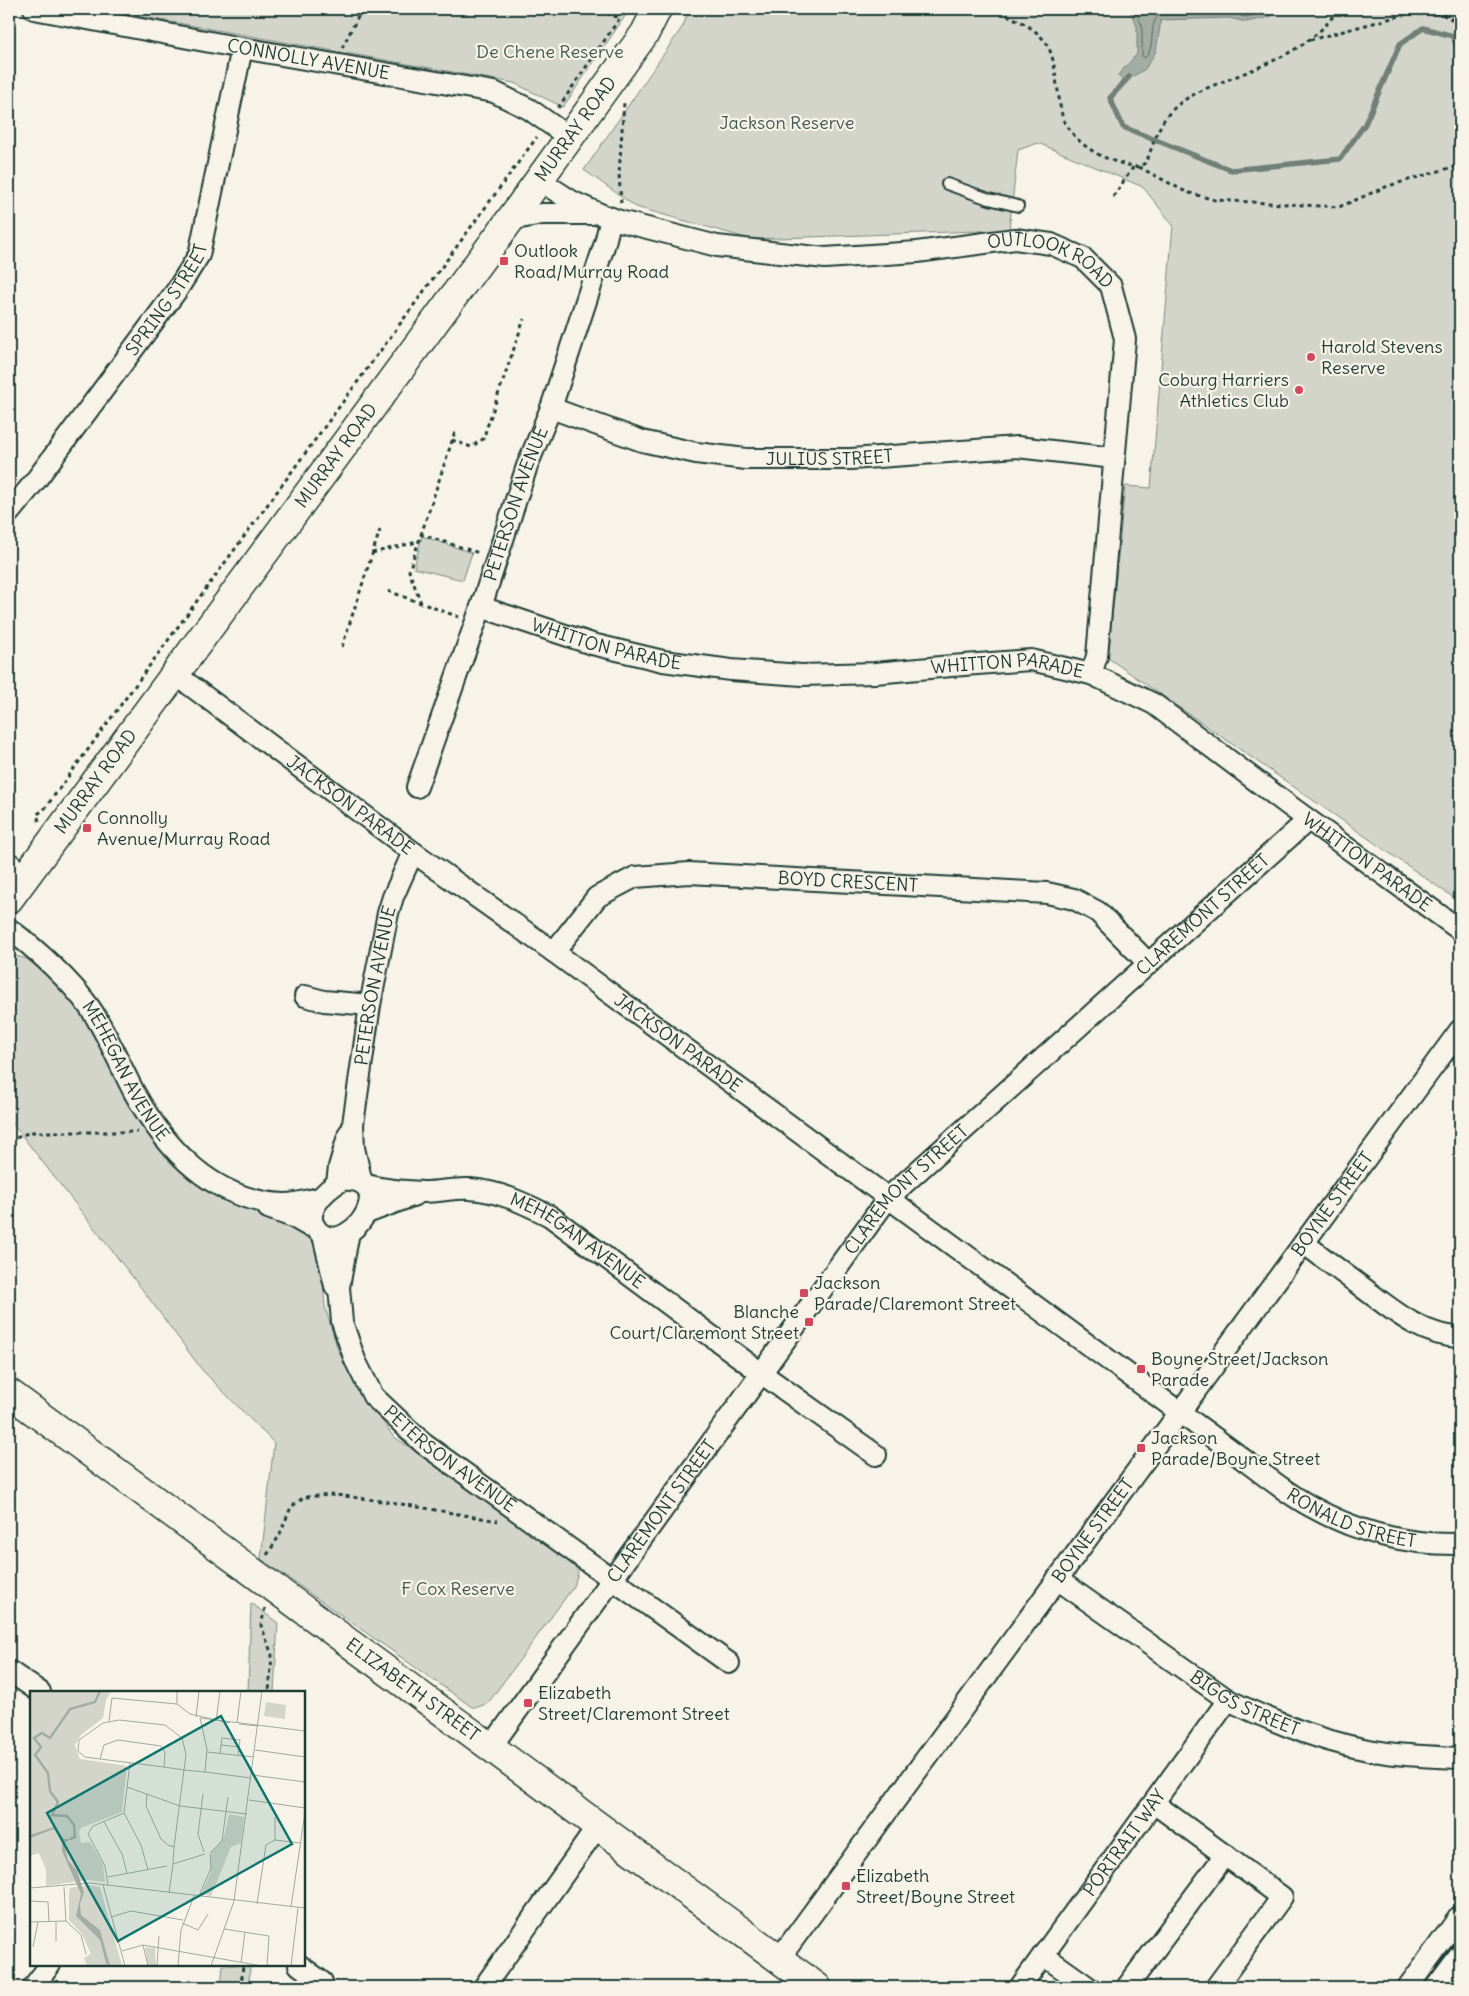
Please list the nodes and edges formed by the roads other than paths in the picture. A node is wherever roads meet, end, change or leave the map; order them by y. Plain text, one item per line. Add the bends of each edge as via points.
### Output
1 (34, 9) edge
2 (656, 13) edge
3 (242, 48) junction
4 (570, 138) junction
5 (540, 180) junction
6 (947, 184) dead end
7 (1018, 206) dead end
8 (610, 218) junction
9 (510, 220) junction
10 (551, 408) junction
11 (1114, 458) junction
12 (9, 513) edge
13 (478, 615) junction
14 (175, 674) junction
15 (1091, 674) junction
16 (416, 787) dead end
17 (1308, 820) junction
18 (413, 852) junction
19 (17, 870) edge
20 (9, 899) edge
21 (9, 929) edge
22 (1460, 930) edge
23 (554, 952) junction
24 (1148, 964) junction
25 (305, 996) dead end
26 (370, 1005) junction
27 (1460, 1030) edge
28 (353, 1124) junction
29 (337, 1183) junction
30 (363, 1183) junction
31 (424, 1192) junction
32 (319, 1198) junction
33 (888, 1198) junction
34 (253, 1199) junction
35 (367, 1214) junction
36 (319, 1231) junction
37 (349, 1232) junction
38 (1304, 1243) junction
39 (339, 1300) junction
40 (1460, 1337) edge
41 (761, 1373) junction
42 (9, 1393) edge
43 (1180, 1412) junction
44 (876, 1455) dead end
45 (1460, 1544) edge
46 (612, 1579) junction
47 (1057, 1579) junction
48 (729, 1663) dead end
49 (9, 1671) edge
50 (39, 1691) edge
51 (1228, 1700) junction
52 (491, 1748) junction
53 (1460, 1758) edge
54 (1154, 1804) junction
55 (598, 1826) junction
56 (1225, 1855) junction
57 (1457, 1926) edge
58 (1044, 1955) junction
59 (1460, 1955) edge
60 (779, 1960) junction
61 (49, 1966) edge
62 (300, 1966) edge
63 (322, 1982) dead end
64 (806, 1984) edge
65 (33, 1987) edge
66 (484, 1987) edge
67 (1020, 1987) edge
68 (1088, 1987) edge
69 (1126, 1987) edge
70 (1216, 1987) edge
71 (1408, 1987) edge
72 (1436, 1987) edge

1 - 3 street, CONNOLLY AVENUE
2 - 4 main road, MURRAY ROAD
3 - 4 street, CONNOLLY AVENUE via 494,92 529,109
3 - 12 street, SPRING STREET via 199,255 171,298
4 - 5 main road, MURRAY ROAD
5 - 8 street, OUTLOOK ROAD via 573,202
5 - 9 main road, MURRAY ROAD
6 - 7 lane
8 - 9 street, OUTLOOK ROAD via 542,214
8 - 10 street, PETERSON AVENUE via 605,243
8 - 11 street, OUTLOOK ROAD via 717,246 825,258 916,252 1014,238 1051,244 1083,258 1111,286 1125,338
9 - 14 main road, MURRAY ROAD
10 - 11 street, JULIUS STREET via 642,441 696,453 746,459 851,459 1017,447
10 - 13 street, PETERSON AVENUE via 527,466
11 - 15 street, OUTLOOK ROAD via 1097,656
13 - 15 street, WHITTON PARADE via 663,661 731,670 802,675 875,673 1030,660
13 - 16 street, PETERSON AVENUE
14 - 18 street, JACKSON PARADE
14 - 19 main road, MURRAY ROAD
15 - 17 street, WHITTON PARADE via 1154,704
17 - 22 street, WHITTON PARADE
17 - 24 street, CLAREMONT STREET
18 - 23 street, JACKSON PARADE
18 - 26 street, PETERSON AVENUE via 388,913
19 - 20 main road, MURRAY ROAD
21 - 34 street, MEHEGAN AVENUE via 58,972 89,1008 134,1092 173,1148 210,1181
23 - 24 street, BOYD CRESCENT via 597,897 635,877 689,874 1047,893 1074,899 1098,912
23 - 33 street, JACKSON PARADE
24 - 33 street, CLAREMONT STREET
25 - 26 street via 324,1002
26 - 28 street, PETERSON AVENUE
27 - 38 street, BOYNE STREET
28 - 29 street, PETERSON AVENUE via 342,1154
28 - 30 street, PETERSON AVENUE via 356,1160
29 - 30 street via 343,1180
29 - 32 street
30 - 31 street, MEHEGAN AVENUE via 399,1191
30 - 35 street via 371,1201
31 - 35 street, MEHEGAN AVENUE
31 - 41 street, MEHEGAN AVENUE via 468,1189 492,1192 550,1216
32 - 34 street, MEHEGAN AVENUE via 286,1204
32 - 36 street via 312,1212
33 - 41 street, CLAREMONT STREET
33 - 43 street, JACKSON PARADE
34 - 36 street, MEHEGAN AVENUE
35 - 37 street
36 - 37 street via 334,1238
36 - 39 street, PETERSON AVENUE
37 - 39 street, PETERSON AVENUE
38 - 40 street via 1409,1321 1431,1332
38 - 43 street, BOYNE STREET
39 - 46 street, PETERSON AVENUE via 342,1322 355,1360 374,1396 397,1420 424,1444
41 - 44 street, MEHEGAN AVENUE
41 - 46 street, CLAREMONT STREET
42 - 52 main road, ELIZABETH STREET
43 - 45 street, RONALD STREET via 1309,1506 1351,1526 1421,1544
43 - 47 street, BOYNE STREET
46 - 48 street, PETERSON AVENUE
46 - 52 street, CLAREMONT STREET
47 - 51 street, BIGGS STREET
47 - 60 street, BOYNE STREET
49 - 50 street
51 - 53 street, BIGGS STREET via 1328,1740 1386,1753
51 - 54 street, PORTRAIT WAY
52 - 55 main road, ELIZABETH STREET
54 - 56 street
54 - 58 street, PORTRAIT WAY
55 - 60 main road, ELIZABETH STREET
55 - 66 street
56 - 69 street
56 - 70 street via 1282,1897
57 - 71 street
58 - 67 street, PORTRAIT WAY
58 - 68 street
59 - 72 street
60 - 64 main road, ELIZABETH STREET
61 - 65 street
62 - 63 street

